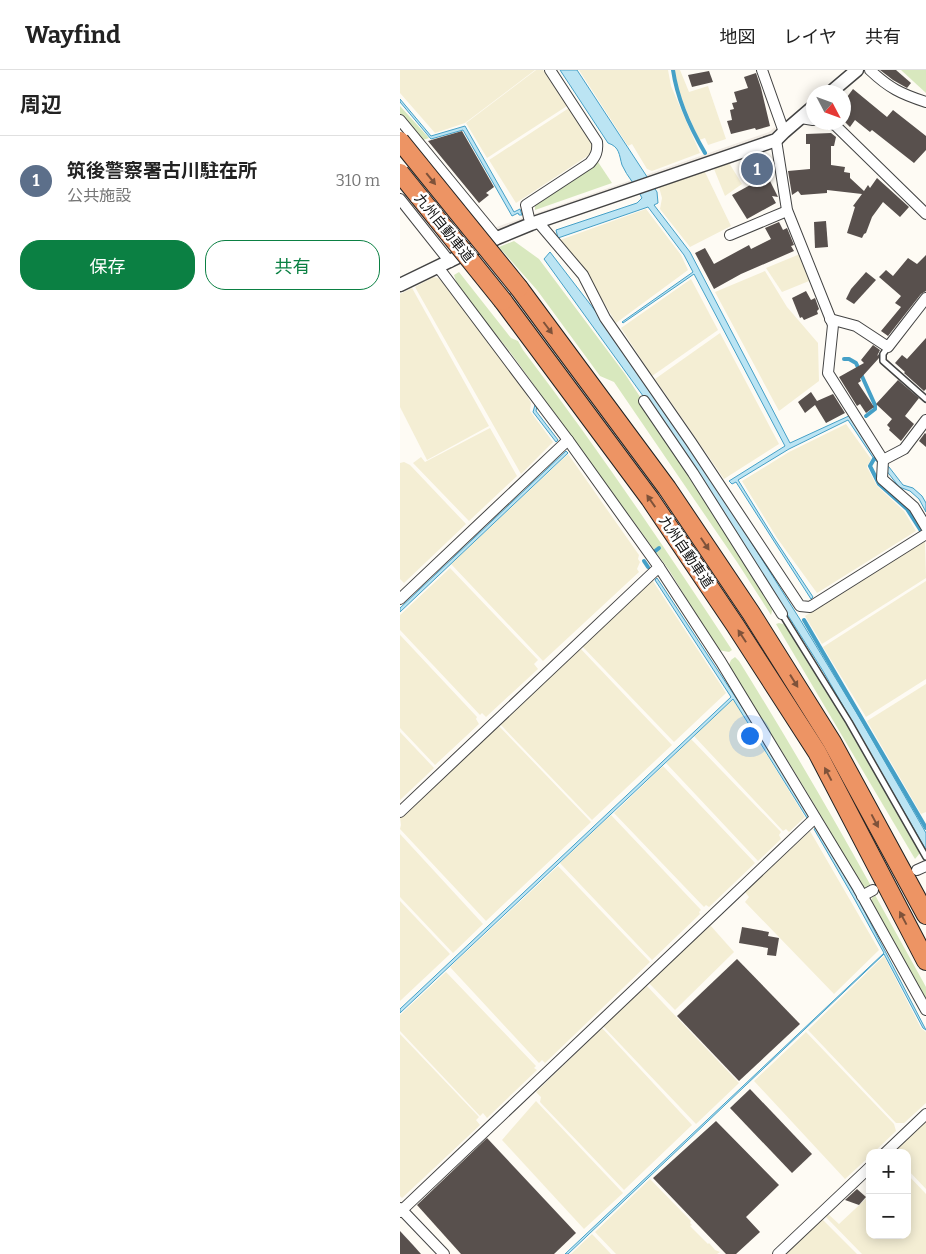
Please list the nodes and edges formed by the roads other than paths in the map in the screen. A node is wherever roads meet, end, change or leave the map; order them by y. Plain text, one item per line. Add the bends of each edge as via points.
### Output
1 (550, 70) edge
2 (762, 70) edge
3 (857, 70) edge
4 (870, 70) edge
5 (839, 85) edge
6 (926, 102) edge
7 (400, 120) edge
8 (806, 120) edge
9 (840, 130) edge
10 (780, 136) junction
11 (400, 141) edge
12 (400, 174) edge
13 (400, 199) edge
14 (787, 211) junction
15 (926, 214) edge
16 (533, 220) junction
17 (730, 235) dead end
18 (497, 238) junction
19 (444, 265) junction
20 (400, 285) edge
21 (926, 298) edge
22 (830, 319) junction
23 (888, 347) junction
24 (926, 399) edge
25 (644, 401) dead end
26 (926, 420) edge
27 (568, 440) junction
28 (883, 460) junction
29 (926, 528) edge
30 (926, 534) edge
31 (660, 567) junction
32 (400, 599) edge
33 (782, 614) joint
34 (400, 812) edge
35 (815, 818) junction
36 (926, 857) edge
37 (873, 890) dead end
38 (862, 896) junction
39 (926, 915) edge
40 (926, 961) edge
41 (926, 1010) edge
42 (926, 1114) edge
43 (889, 1149) edge
44 (866, 1171) edge
45 (401, 1210) edge
46 (444, 1254) edge
47 (778, 1254) edge

1 - 16 street via 598,148 590,163 526,205
2 - 10 street
3 - 5 street
4 - 6 street via 900,94
7 - 18 street
8 - 10 street
9 - 15 street
10 - 14 street
10 - 16 street via 635,189
11 -> 39 highway, 九州自動車道, bridge via 519,288 667,488 832,742
40 -> 12 highway, 九州自動車道, bridge via 821,761 735,625 650,499 503,301
13 - 19 street
14 - 17 street
14 - 22 street
16 - 18 street
16 - 30 street via 582,275 605,318 692,442 800,606 810,607
18 - 19 street
19 - 20 street
19 - 27 street
21 - 23 street
22 - 23 street via 856,326
22 - 28 street via 833,325 828,373
23 - 24 lane via 883,361
25 - 33 street
26 - 28 street via 904,449
27 - 31 street
27 - 32 street
28 - 29 street via 882,479 914,507
31 - 34 street
31 - 35 street
33 - 36 lane via 849,722
35 - 38 street
35 - 45 street
37 - 38 street
38 - 41 street
42 - 43 street
44 - 47 street
45 - 46 street

